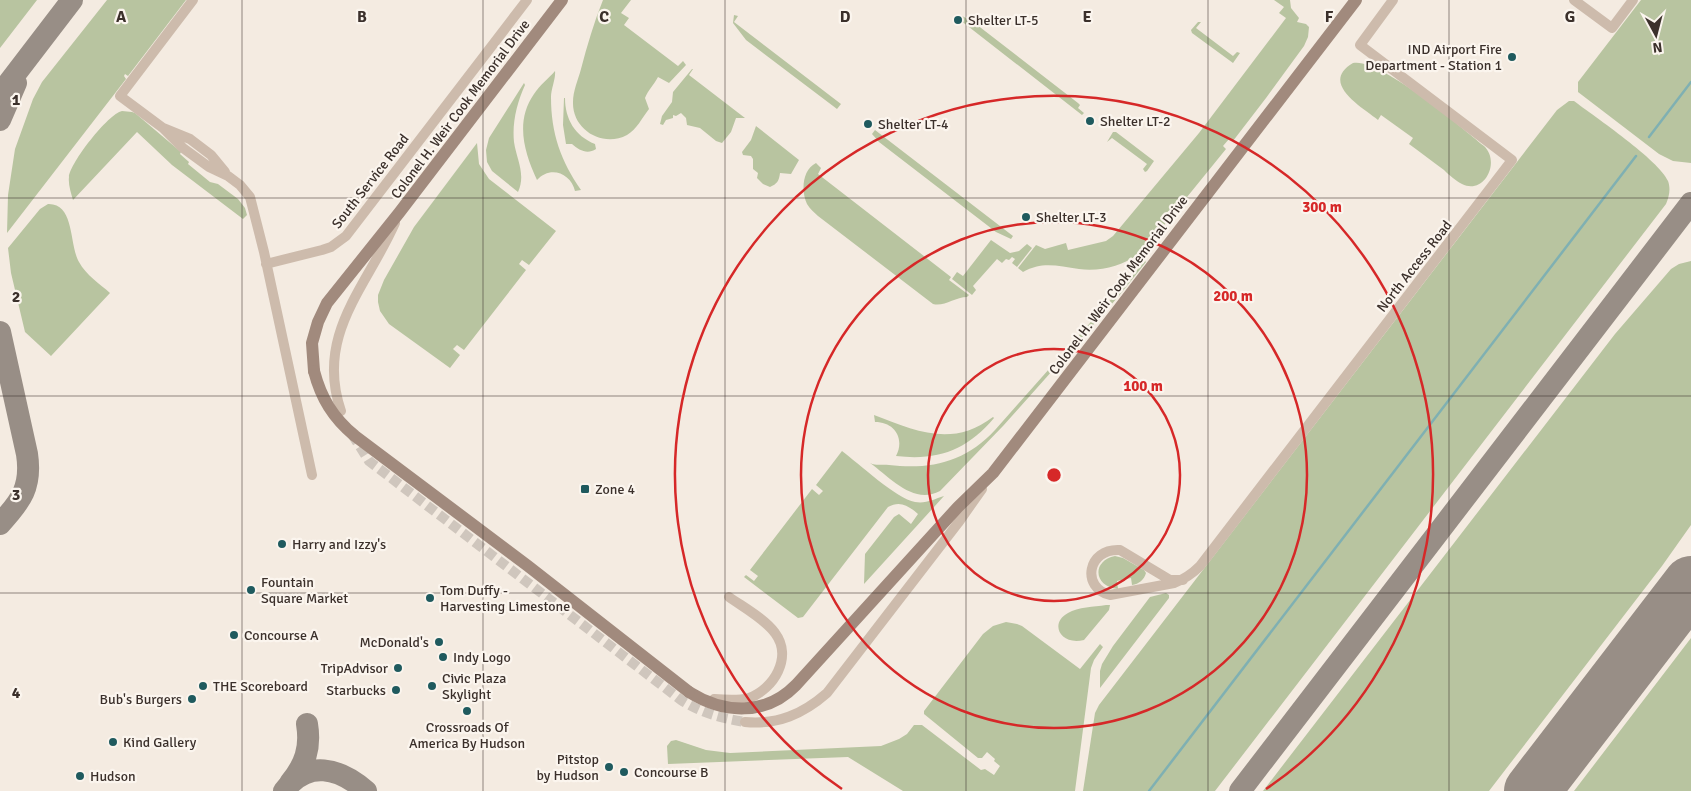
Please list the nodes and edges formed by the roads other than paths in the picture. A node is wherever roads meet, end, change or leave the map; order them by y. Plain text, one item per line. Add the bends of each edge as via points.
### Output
1 (194, 0) edge
2 (527, 0) edge
3 (562, 0) edge
4 (1356, 0) edge
5 (1393, 0) edge
6 (1574, 0) edge
7 (1634, 0) edge
8 (399, 213) junction
9 (266, 264) junction
10 (341, 410) dead end
11 (993, 473) junction
12 (312, 475) dead end
13 (1184, 580) junction
14 (729, 597) dead end
15 (689, 692) junction
16 (745, 722) tunnel mouth

1 - 9 street via 120,96 163,128 183,148 246,190
2 - 9 street, South Service Road via 346,236 331,247
3 - 8 street, Colonel H. Weir Cook Memorial Drive
4 - 11 street, Colonel H. Weir Cook Memorial Drive
5 - 13 street, North Access Road via 1360,45 1512,160 1200,566
6 - 7 street via 1612,28
8 - 10 street via 337,339 333,370
8 - 15 street, Colonel H. Weir Cook Memorial Drive, bridge via 322,312 318,322 312,343 314,371 326,405 355,436
9 - 12 street
11 - 15 street, Colonel H. Weir Cook Memorial Drive via 786,694 771,703 725,708 712,705
11 - 16 street via 827,693 790,717 772,722
13 - 13 street, North Access Road via 1117,595 1096,589 1092,576 1094,562 1104,552 1120,550 1170,580
14 - 15 street via 775,633 782,651 780,668 767,688 744,699 714,699

